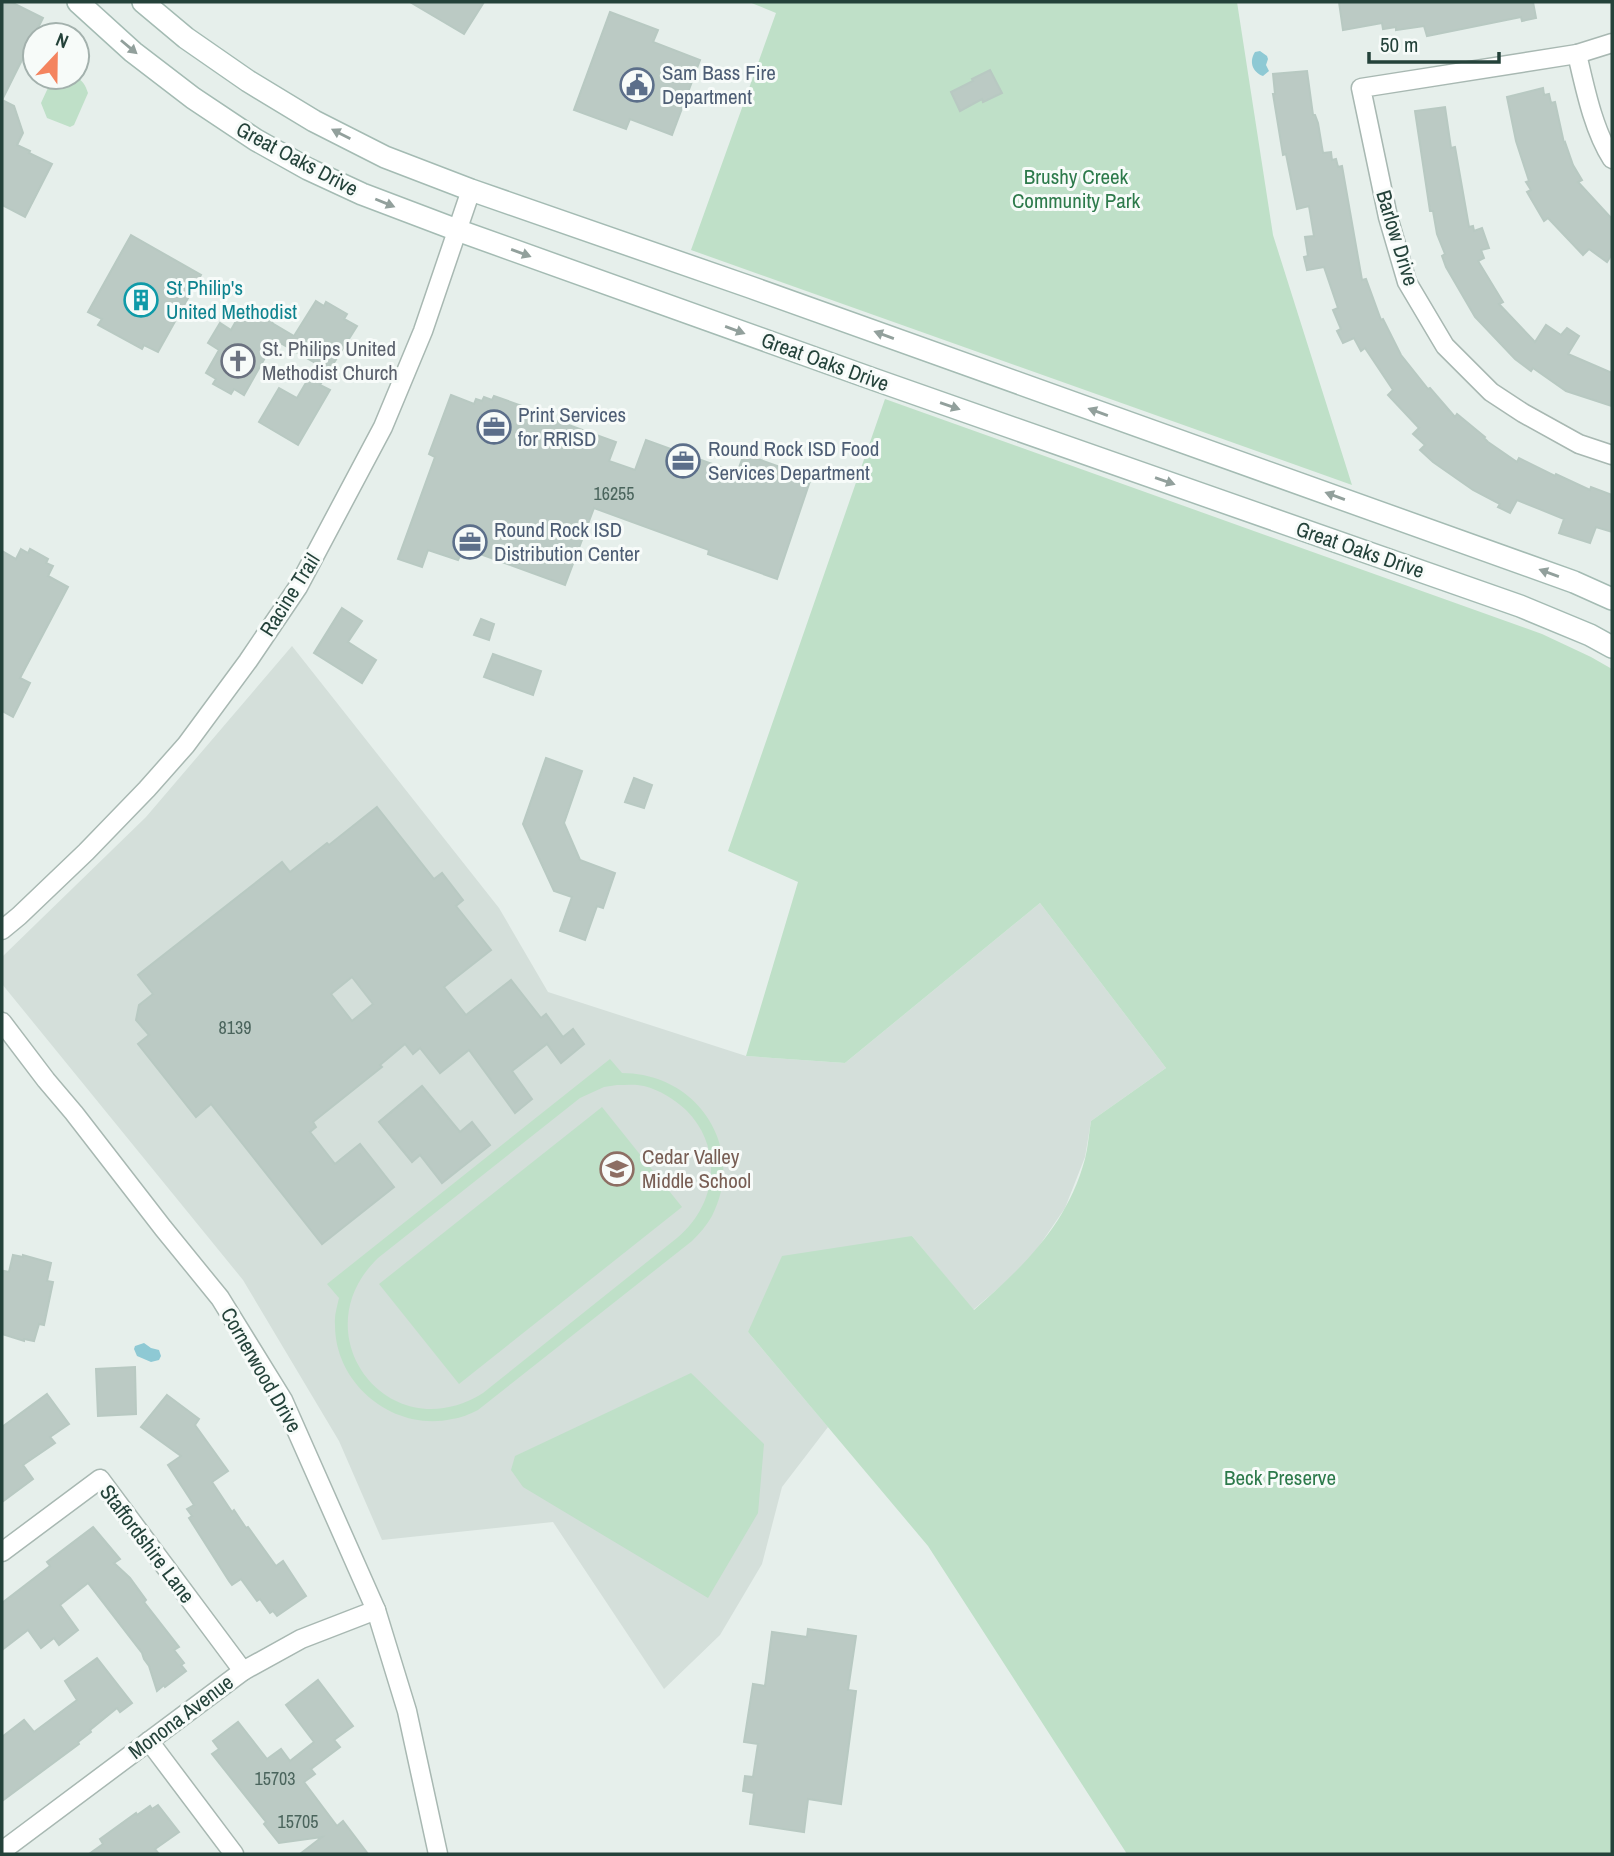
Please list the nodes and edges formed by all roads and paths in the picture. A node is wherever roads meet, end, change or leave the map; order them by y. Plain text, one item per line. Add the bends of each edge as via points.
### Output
1 (78, 2) edge
2 (143, 2) edge
3 (1612, 43) edge
4 (1577, 54) junction
5 (1612, 159) edge
6 (471, 190) junction
7 (457, 230) junction
8 (1612, 455) edge
9 (1612, 599) edge
10 (1612, 646) edge
11 (2, 930) edge
12 (2, 1022) edge
13 (2, 1552) edge
14 (376, 1610) junction
15 (243, 1671) junction
16 (149, 1741) junction
17 (2, 1851) edge
18 (234, 1854) edge
19 (438, 1854) edge

1 -> 7 street, Great Oaks Drive via 193,98 256,140 362,194
6 -> 2 street, Great Oaks Drive via 314,121 186,38
3 - 4 street
4 - 5 street via 1594,118
4 - 8 street, Barlow Drive via 1361,88 1407,282 1445,346 1491,392 1579,444
6 - 7 street, Racine Trail
9 -> 6 street, Great Oaks Drive
7 -> 10 street, Great Oaks Drive via 1520,606
7 - 11 street, Racine Trail via 423,331 383,427 298,587 186,744 148,789
12 - 14 street, Cornerwood Drive via 220,1298 284,1400
13 - 15 street, Staffordshire Lane via 100,1479
14 - 15 street, Monona Avenue via 301,1639
14 - 19 street, Cornerwood Drive via 407,1711
15 - 16 street, Monona Avenue
16 - 17 street, Monona Avenue
16 - 18 street

